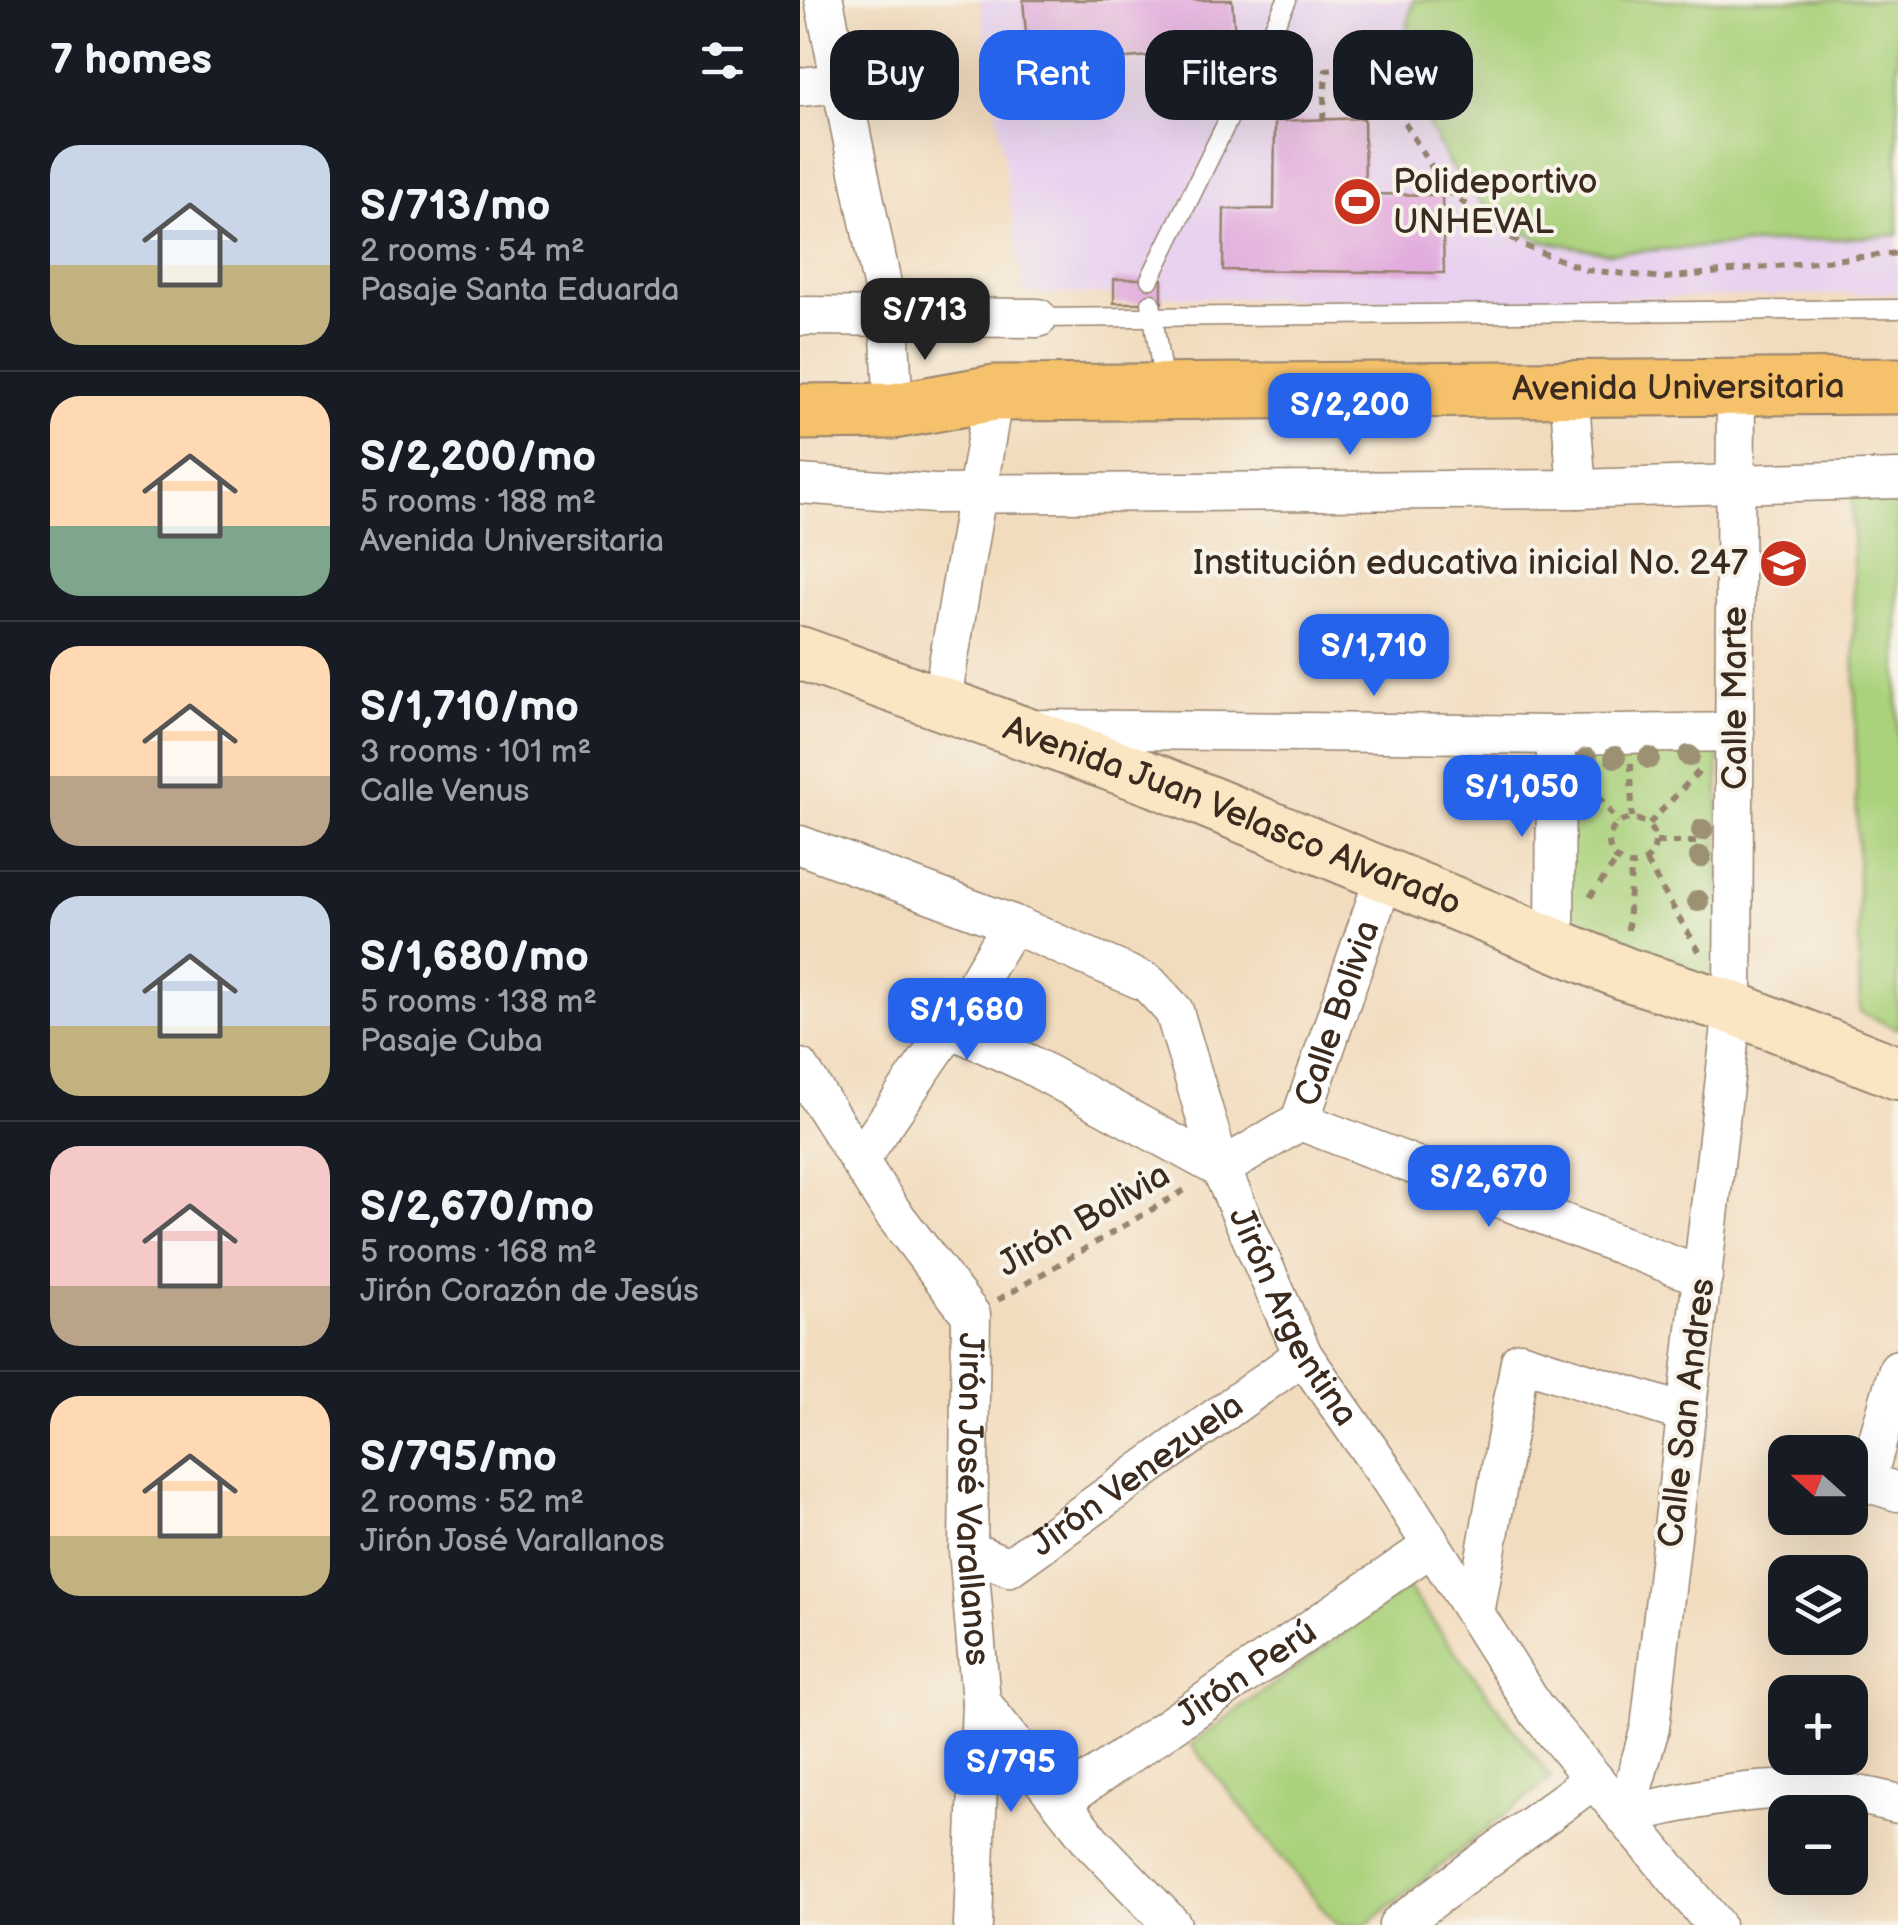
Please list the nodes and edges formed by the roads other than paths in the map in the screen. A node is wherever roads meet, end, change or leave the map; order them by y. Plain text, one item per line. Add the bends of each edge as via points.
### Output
1 (824, 0) edge
2 (1287, 0) edge
3 (830, 30) edge
4 (830, 84) edge
5 (800, 87) edge
6 (849, 120) edge
7 (1150, 279) dead end
8 (1898, 309) edge
9 (1152, 310) junction
10 (800, 316) edge
11 (1038, 318) joint
12 (889, 319) junction
13 (1898, 386) edge
14 (1736, 388) junction
15 (1569, 390) junction
16 (1165, 392) junction
17 (994, 393) junction
18 (894, 411) junction
19 (800, 412) edge
20 (1898, 479) edge
21 (800, 484) edge
22 (1736, 484) junction
23 (1577, 489) junction
24 (977, 492) junction
25 (800, 654) edge
26 (941, 705) junction
27 (1013, 729) junction
28 (1735, 732) junction
29 (1556, 734) junction
30 (800, 845) edge
31 (1386, 876) junction
32 (1012, 924) junction
33 (1555, 945) junction
34 (1731, 1019) junction
35 (950, 1028) junction
36 (800, 1068) edge
37 (1898, 1073) edge
38 (1898, 1107) edge
39 (1300, 1120) junction
40 (859, 1161) junction
41 (1221, 1169) junction
42 (1703, 1277) junction
43 (1302, 1355) junction
44 (1898, 1370) edge
45 (1687, 1414) junction
46 (1898, 1492) edge
47 (1432, 1546) junction
48 (968, 1550) junction
49 (1475, 1614) junction
50 (981, 1702) junction
51 (1594, 1779) junction
52 (1061, 1801) junction
53 (1898, 1804) edge
54 (1625, 1815) junction
55 (973, 1925) edge
56 (1172, 1925) edge
57 (1398, 1925) edge
58 (1715, 1925) edge

1 - 3 street
2 - 7 lane
4 - 5 street
6 - 12 street
8 - 9 lane
9 - 11 lane
9 - 16 lane
10 - 12 street
11 - 12 street
12 - 18 street
13 - 14 highway, Avenida Universitaria
14 - 15 highway, Avenida Universitaria
14 - 22 street, Calle Marte
15 - 16 highway, Avenida Universitaria
15 - 23 street
16 - 17 highway, Avenida Universitaria
17 - 18 highway, Avenida Universitaria
17 - 24 street
18 - 19 highway, Avenida Universitaria
20 - 22 street
21 - 24 street
22 - 23 street
22 - 28 street, Calle Marte
23 - 24 street
24 - 26 street
25 - 26 street, Avenida Juan Velasco Alvarado
26 - 27 street, Avenida Juan Velasco Alvarado
27 - 29 street
27 - 31 street, Avenida Juan Velasco Alvarado
28 - 29 street
28 - 34 street, Calle Marte
29 - 33 street
30 - 32 street, Jirón Argentina
31 - 33 street, Avenida Juan Velasco Alvarado
31 - 39 street, Calle Bolivia
32 - 35 street
32 - 41 street, Jirón Argentina via 1148,982 1174,1011
33 - 34 street, Avenida Juan Velasco Alvarado
34 - 37 street, Avenida Juan Velasco Alvarado
34 - 38 street, Avenida Juan Velasco Alvarado via 1764,1051
34 - 42 street, Calle San Andres
35 - 40 street
35 - 41 street
36 - 40 street, Jirón José Varallanos
39 - 41 street, Calle Bolivia
39 - 42 street
40 - 48 street, Jirón José Varallanos via 971,1315
41 - 43 street, Jirón Argentina
42 - 45 street, Calle San Andres
43 - 47 street, Jirón Argentina
43 - 48 street, Jirón Venezuela via 1009,1567
44 - 46 street via 1866,1482
45 - 49 street via 1520,1361
45 - 54 street, Calle San Andres via 1650,1728
47 - 49 street, Jirón Argentina
47 - 52 street, Jirón Perú
48 - 50 street, Jirón José Varallanos
49 - 51 street, Jirón Argentina via 1534,1707
50 - 52 street
50 - 55 street, Jirón José Varallanos
51 - 54 street, Jirón Argentina
51 - 57 street
52 - 56 street
53 - 54 street via 1856,1792 1741,1789
54 - 58 street, Jirón Argentina

